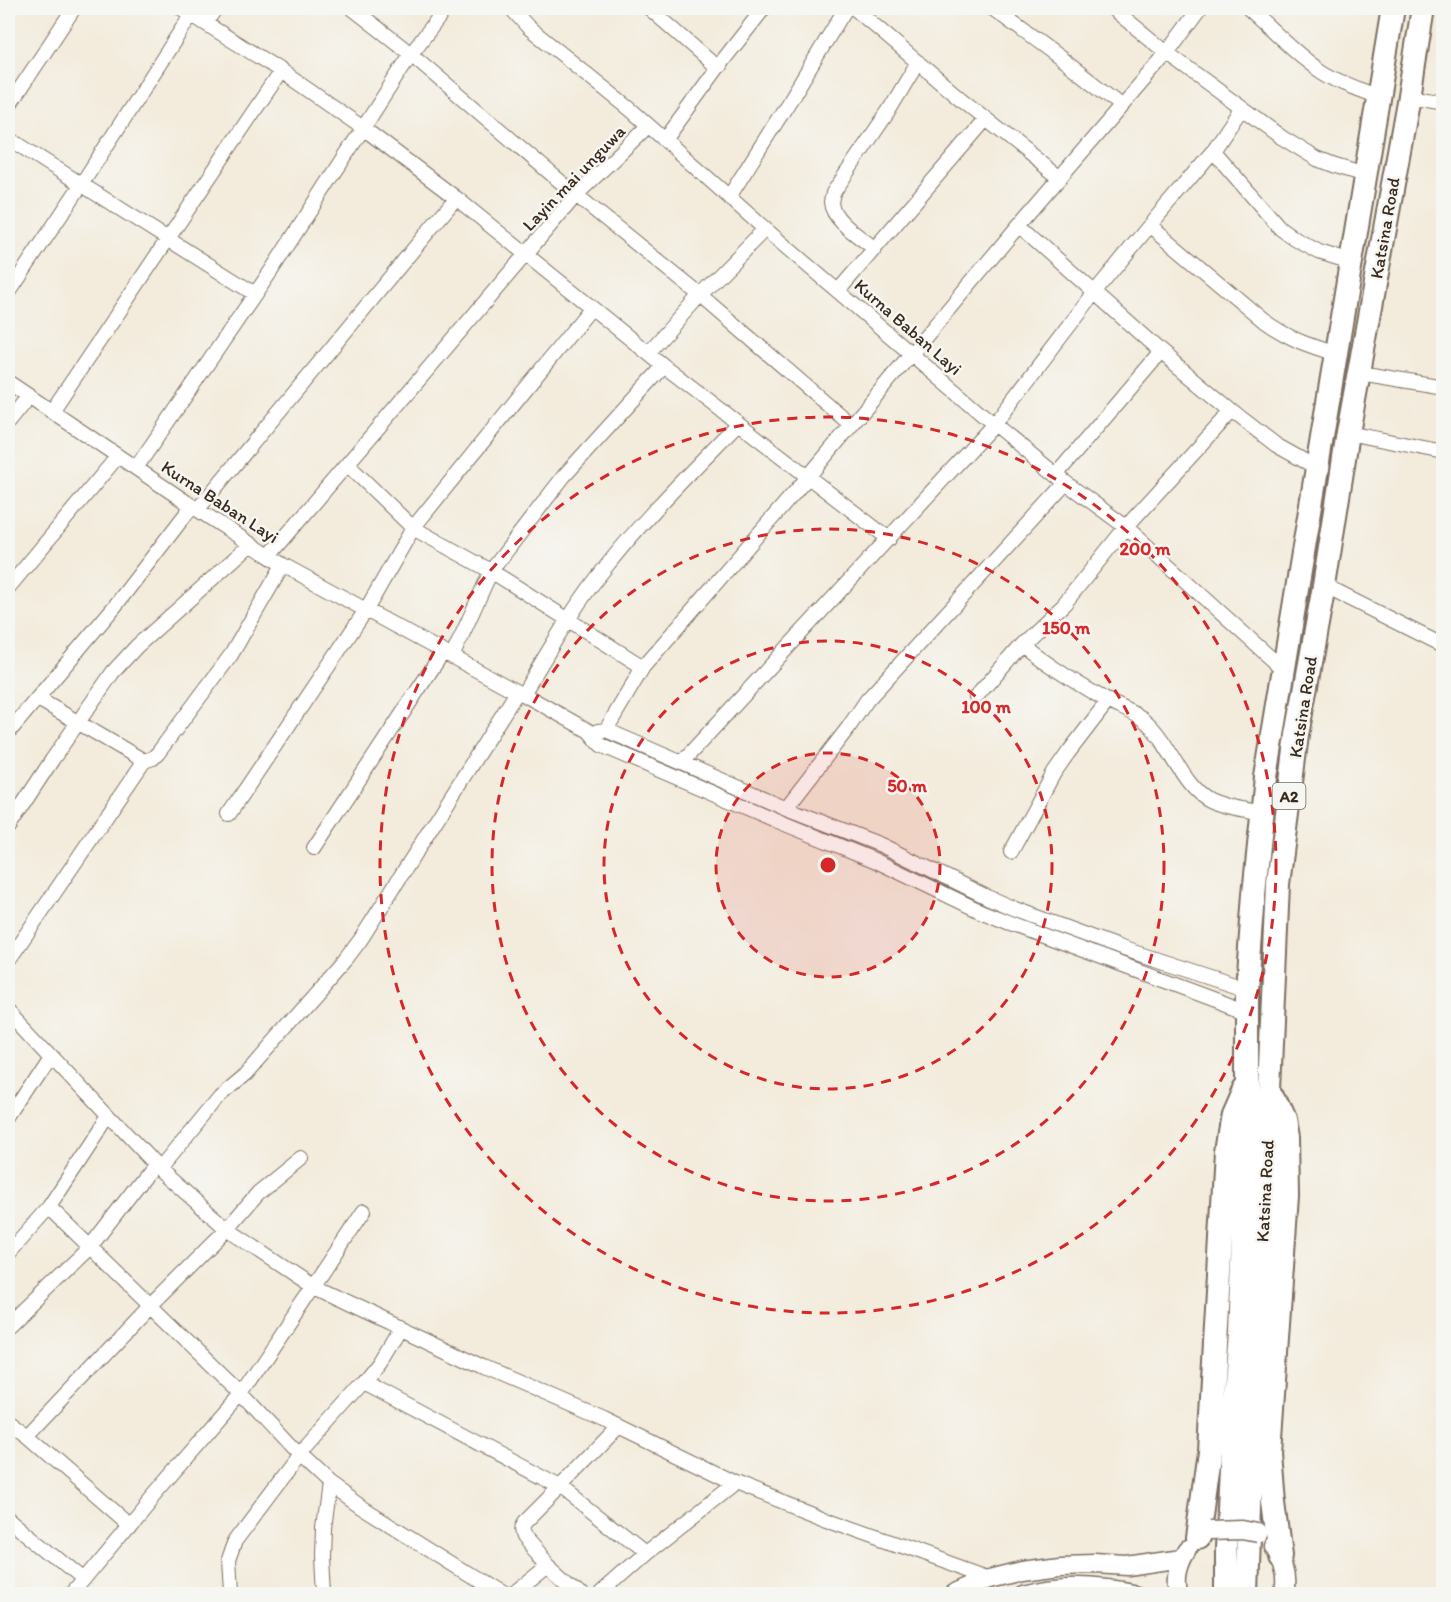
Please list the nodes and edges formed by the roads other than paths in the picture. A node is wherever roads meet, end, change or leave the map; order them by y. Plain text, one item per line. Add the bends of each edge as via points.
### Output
1 (74, 8) edge
2 (216, 8) edge
3 (352, 8) edge
4 (446, 8) edge
5 (511, 8) edge
6 (649, 8) edge
7 (765, 8) edge
8 (846, 8) edge
9 (992, 8) edge
10 (1112, 8) edge
11 (1200, 8) edge
12 (1248, 8) edge
13 (1393, 8) edge
14 (1423, 8) edge
15 (863, 10) edge
16 (186, 11) edge
17 (205, 23) junction
18 (1167, 53) junction
19 (411, 54) junction
20 (918, 62) junction
21 (720, 66) junction
22 (281, 71) junction
23 (1409, 96) junction
24 (1378, 97) junction
25 (1443, 102) edge
26 (1122, 106) junction
27 (8, 107) edge
28 (1241, 109) junction
29 (986, 119) junction
30 (648, 126) junction
31 (363, 129) junction
32 (8, 138) edge
33 (665, 140) junction
34 (1214, 151) junction
35 (1365, 176) junction
36 (1060, 178) junction
37 (81, 185) junction
38 (576, 195) junction
39 (729, 197) junction
40 (456, 198) junction
41 (1019, 225) junction
42 (1150, 225) junction
43 (765, 229) junction
44 (168, 239) junction
45 (875, 249) junction
46 (526, 255) junction
47 (1351, 262) junction
48 (838, 291) junction
49 (1095, 292) junction
50 (8, 294) edge
51 (255, 294) junction
52 (700, 295) junction
53 (591, 308) junction
54 (1161, 352) junction
55 (911, 353) junction
56 (648, 354) junction
57 (1336, 354) junction
58 (664, 366) junction
59 (1359, 373) junction
60 (8, 382) edge
61 (1443, 387) edge
62 (29, 396) junction
63 (52, 411) junction
64 (1232, 411) junction
65 (8, 422) edge
66 (738, 423) junction
67 (994, 424) junction
68 (852, 425) junction
69 (1348, 433) junction
70 (1443, 452) edge
71 (118, 456) junction
72 (346, 464) junction
73 (136, 468) junction
74 (1317, 468) junction
75 (808, 477) junction
76 (1061, 479) junction
77 (195, 508) junction
78 (1126, 527) junction
79 (414, 528) junction
80 (889, 539) junction
81 (251, 544) junction
82 (269, 556) junction
83 (283, 565) junction
84 (491, 571) junction
85 (1324, 586) junction
86 (8, 588) edge
87 (366, 610) junction
88 (567, 619) junction
89 (1022, 644) junction
90 (1443, 646) edge
91 (448, 655) junction
92 (643, 667) junction
93 (1284, 670) junction
94 (520, 693) junction
95 (976, 696) dead end
96 (38, 699) junction
97 (1108, 701) junction
98 (79, 723) junction
99 (606, 730) junction
100 (589, 731) junction
101 (8, 733) edge
102 (144, 761) junction
103 (682, 762) junction
104 (786, 808) junction
105 (1263, 813) junction
106 (228, 814) dead end
107 (8, 827) edge
108 (314, 848) dead end
109 (1011, 852) dead end
110 (8, 961) edge
111 (1247, 1000) junction
112 (8, 1008) edge
113 (51, 1054) junction
114 (1248, 1077) junction
115 (1269, 1089) junction
116 (109, 1116) junction
117 (8, 1119) edge
118 (301, 1158) dead end
119 (156, 1166) junction
120 (49, 1207) junction
121 (364, 1211) dead end
122 (227, 1229) junction
123 (90, 1247) junction
124 (8, 1253) edge
125 (314, 1287) junction
126 (150, 1306) junction
127 (8, 1326) edge
128 (401, 1328) junction
129 (364, 1383) junction
130 (241, 1394) junction
131 (8, 1422) edge
132 (619, 1426) junction
133 (27, 1436) junction
134 (299, 1456) junction
135 (735, 1483) junction
136 (329, 1484) junction
137 (560, 1487) junction
138 (8, 1518) edge
139 (129, 1525) junction
140 (1202, 1534) junction
141 (645, 1554) junction
142 (1280, 1556) junction
143 (1181, 1558) junction
144 (548, 1565) junction
145 (990, 1578) junction
146 (83, 1580) junction
147 (71, 1594) edge
148 (230, 1594) edge
149 (324, 1594) edge
150 (500, 1594) edge
151 (512, 1594) edge
152 (580, 1594) edge
153 (600, 1594) edge
154 (955, 1594) edge
155 (1023, 1594) edge
156 (1136, 1594) edge
157 (1179, 1594) edge
158 (1226, 1594) edge
159 (1247, 1594) edge
160 (1284, 1594) edge

1 - 27 street
2 - 17 street
3 - 19 street
4 - 19 street, Kurna Baban Layi
5 - 30 street, Kurna Baban Layi
6 - 21 street
7 - 21 street
8 - 39 street
9 - 26 street
10 - 18 street
11 - 18 street
12 - 24 street via 1320,71
13 - 24 highway, Katsina Road / A2
14 - 23 highway, Katsina Road / A2
15 - 20 street
16 - 17 street
16 - 37 street
17 - 22 street
18 - 26 street
18 - 28 street
19 - 31 street, Kurna Baban Layi
19 - 38 street
20 - 29 street
20 - 45 street via 833,193 833,210 843,224
21 - 33 street
22 - 31 street
22 - 44 street
23 - 25 street
23 - 59 highway, Katsina Road / A2
24 - 35 highway, Katsina Road / A2
26 - 36 street
28 - 34 street
28 - 35 street via 1317,159
29 - 36 street
29 - 45 street
30 - 33 street, Kurna Baban Layi
30 - 38 street, Layin mai unguwa
31 - 40 street
31 - 51 street, Kurna Baban Layi
32 - 37 street
33 - 39 street, Kurna Baban Layi
34 - 42 street
34 - 47 street via 1280,228 1318,252
35 - 47 highway, Katsina Road / A2
36 - 41 street
37 - 44 street
37 - 50 street
38 - 46 street, Layin mai unguwa
38 - 52 street
39 - 43 street, Kurna Baban Layi
40 - 46 street
40 - 77 street
41 - 49 street
41 - 55 street
42 - 49 street
42 - 57 street via 1264,321 1304,344
43 - 48 street, Kurna Baban Layi
43 - 52 street
44 - 51 street
44 - 63 street
45 - 48 street
46 - 53 street
46 - 72 street, Layin mai unguwa
47 - 57 highway, Katsina Road / A2
48 - 55 street, Kurna Baban Layi
49 - 54 street
49 - 67 street
51 - 73 street, Kurna Baban Layi
52 - 56 street
52 - 68 street
53 - 56 street
53 - 79 street
54 - 64 street
54 - 76 street
55 - 67 street, Kurna Baban Layi
55 - 68 street
56 - 58 street
57 - 74 highway, Katsina Road / A2
58 - 66 street
58 - 84 street via 564,476
59 - 61 street
59 - 69 highway, Katsina Road / A2
60 - 62 street
62 - 63 street
62 - 65 street
63 - 71 street
64 - 74 street via 1276,446
64 - 78 street
66 - 75 street
66 - 88 street via 649,516
67 - 76 street, Kurna Baban Layi
67 - 80 street
68 - 75 street
69 - 70 street
69 - 85 highway, Katsina Road / A2
71 - 73 street
71 - 86 street
72 - 79 street
72 - 82 street, Layin mai unguwa
73 - 77 street, Kurna Baban Layi
74 - 93 highway, Katsina Road / A2
75 - 80 street
75 - 92 street
76 - 78 street, Kurna Baban Layi
76 - 104 street via 867,699
77 - 81 street, Kurna Baban Layi
77 - 96 street
78 - 89 street via 1064,604
78 - 93 street, Kurna Baban Layi
79 - 84 street
79 - 87 street
80 - 103 street
81 - 82 street, Kurna Baban Layi
81 - 98 street via 127,657
82 - 83 street, Kurna Baban Layi
83 - 87 street
83 - 102 street, Kurna Baban Layi via 231,655 158,753
84 - 88 street
84 - 91 street
85 - 90 street
85 - 115 highway, Katsina Road / A2 via 1297,735 1278,884
87 - 91 street
87 - 106 street
88 - 92 street
88 - 94 street
89 - 95 street
89 - 97 street via 1045,663
91 - 94 street
91 - 108 street
92 - 99 street
93 - 105 highway, Katsina Road / A2
94 - 100 street
94 - 119 street via 346,959 245,1074 220,1095
96 - 98 street
96 - 101 street
97 - 105 street via 1142,718 1153,729 1196,792 1222,805
97 - 109 street via 1054,773
98 - 102 street
98 - 107 street
99 - 100 street
99 - 103 street
100 - 111 street via 601,745 874,860 980,911 1112,962
102 - 110 street, Kurna Baban Layi
103 - 104 street
104 - 111 street via 881,845 1015,909
105 - 111 highway, Katsina Road / A2
111 - 114 highway, Katsina Road / A2
112 - 113 street
113 - 116 street
113 - 117 street
114 - 140 highway via 1232,1115 1226,1151
114 - 158 highway, Katsina Road / A2
115 - 142 highway via 1286,1138 1287,1196 1269,1451
115 - 159 highway, Katsina Road / A2
116 - 119 street
116 - 120 street
118 - 122 street via 258,1193
119 - 122 street
119 - 123 street
120 - 123 street
120 - 124 street
121 - 125 street
122 - 125 street
122 - 126 street
123 - 126 street
123 - 127 street
125 - 128 street
125 - 130 street
126 - 130 street
126 - 133 street
128 - 129 street
128 - 132 street
129 - 134 street
129 - 137 street
130 - 134 street
130 - 139 street
131 - 133 street
132 - 135 street
132 - 137 street
133 - 139 street
134 - 136 street
134 - 148 street via 235,1541 228,1561
135 - 141 street
135 - 145 street
136 - 149 street via 323,1528
136 - 150 street
137 - 141 street
137 - 144 street via 521,1528 523,1537
138 - 146 street
139 - 146 street
140 - 142 main road, bridge via 1243,1530 1258,1533
140 - 143 main road
141 - 153 street
142 - 160 main road via 1285,1570
143 - 145 main road via 1127,1566 1059,1565
143 - 157 main road via 1177,1574
144 - 151 street
144 - 152 street
145 - 154 main road
146 - 147 street
155 - 156 main road via 1085,1586

